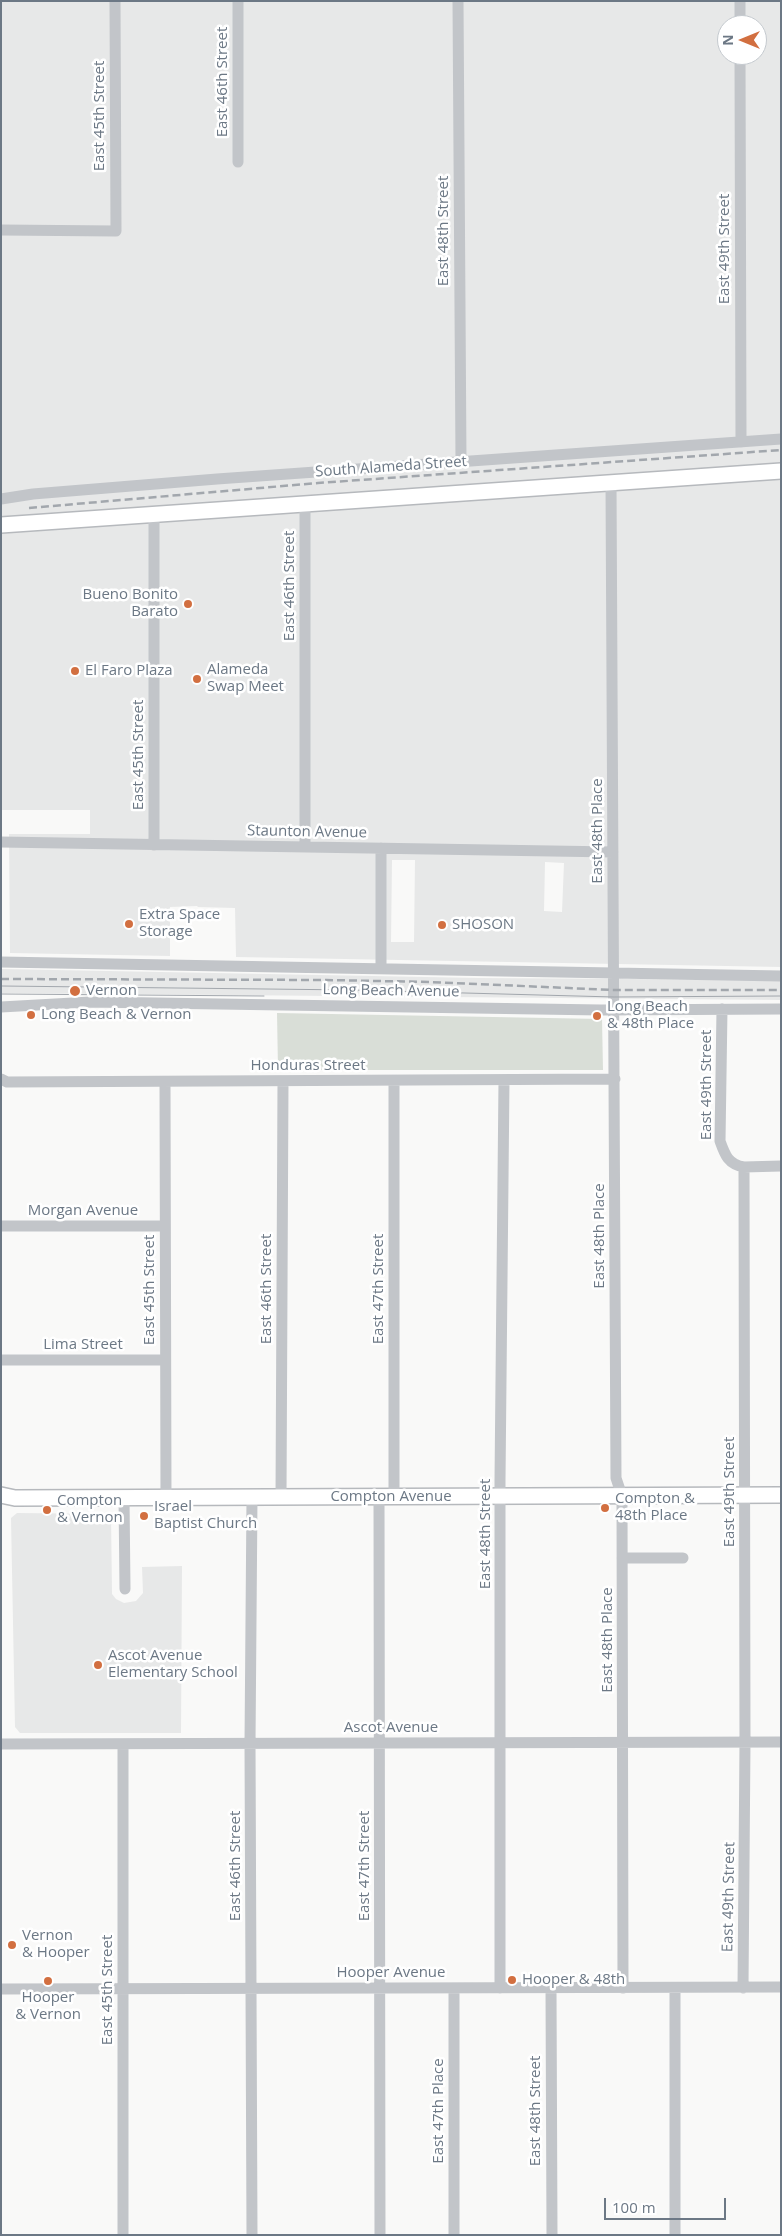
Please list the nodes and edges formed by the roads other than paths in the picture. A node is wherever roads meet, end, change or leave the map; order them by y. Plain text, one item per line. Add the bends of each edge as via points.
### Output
1 (115, 1) edge
2 (238, 1) edge
3 (458, 1) edge
4 (740, 1) edge
5 (740, 15) edge
6 (740, 65) edge
7 (238, 162) dead end
8 (1, 230) edge
9 (781, 439) edge
10 (741, 442) junction
11 (461, 461) junction
12 (781, 471) edge
13 (611, 483) junction
14 (1, 499) edge
15 (305, 504) junction
16 (154, 515) junction
17 (1, 525) edge
18 (1, 842) edge
19 (154, 845) junction
20 (305, 847) junction
21 (381, 848) junction
22 (613, 852) junction
23 (1, 962) edge
24 (381, 968) junction
25 (614, 973) junction
26 (781, 976) edge
27 (1, 1007) edge
28 (615, 1009) junction
29 (722, 1009) junction
30 (781, 1009) edge
31 (615, 1079) junction
32 (1, 1080) edge
33 (504, 1080) junction
34 (283, 1081) junction
35 (394, 1081) junction
36 (165, 1082) junction
37 (744, 1166) junction
38 (781, 1166) edge
39 (1, 1226) edge
40 (165, 1226) junction
41 (1, 1360) edge
42 (165, 1360) junction
43 (1, 1495) edge
44 (745, 1495) junction
45 (781, 1495) edge
46 (622, 1496) junction
47 (166, 1497) junction
48 (252, 1497) junction
49 (281, 1497) junction
50 (500, 1497) junction
51 (124, 1498) junction
52 (386, 1498) junction
53 (622, 1558) junction
54 (683, 1558) dead end
55 (125, 1589) dead end
56 (624, 1742) junction
57 (745, 1742) junction
58 (781, 1742) edge
59 (379, 1743) junction
60 (501, 1743) junction
61 (1, 1744) edge
62 (123, 1744) junction
63 (250, 1744) junction
64 (781, 1987) edge
65 (252, 1988) junction
66 (380, 1988) junction
67 (454, 1988) junction
68 (500, 1988) junction
69 (551, 1988) junction
70 (623, 1988) junction
71 (675, 1988) junction
72 (743, 1988) junction
73 (1, 1989) edge
74 (123, 1989) junction
75 (123, 2235) edge
76 (252, 2235) edge
77 (380, 2235) edge
78 (454, 2235) edge
79 (552, 2235) edge
80 (675, 2235) edge

1 - 8 street, East 45th Street via 116,231
2 - 7 street, East 46th Street
3 - 11 street, East 48th Street
4 - 5 street
6 - 10 street, East 49th Street
9 - 10 street, South Alameda Street
10 - 11 street, South Alameda Street
11 - 14 street, South Alameda Street
12 - 13 main road, South Alameda Street
13 - 15 main road, South Alameda Street
13 - 22 street, East 48th Place
15 - 16 main road, South Alameda Street
15 - 20 street, East 46th Street
16 - 17 main road, South Alameda Street
16 - 19 street, East 45th Street
18 - 19 street, Staunton Avenue
19 - 20 street, Staunton Avenue
20 - 21 street, Staunton Avenue
21 - 22 street, Staunton Avenue
21 - 24 street
22 - 25 street, East 48th Place
23 - 24 street, Long Beach Avenue
24 - 25 street, Long Beach Avenue
25 - 26 street, Long Beach Avenue
25 - 28 street, East 48th Place
27 - 28 street, Long Beach Avenue via 91,1002
28 - 29 street, Long Beach Avenue
28 - 31 street, East 48th Place
29 - 30 street, Long Beach Avenue
29 - 37 street, East 49th Street via 720,1141 725,1157 734,1165
31 - 33 street, Honduras Street
31 - 46 street, East 48th Place via 616,1478
32 - 36 street, Honduras Street
33 - 35 street, Honduras Street
33 - 50 street, East 48th Street
34 - 35 street, Honduras Street
34 - 36 street, Honduras Street
34 - 49 street, East 46th Street
35 - 52 street, East 47th Street
36 - 40 street, East 45th Street
37 - 38 street
37 - 44 street, East 49th Street
39 - 40 street, Morgan Avenue
40 - 42 street, East 45th Street
41 - 42 street, Lima Street
42 - 47 street, East 45th Street
43 - 51 main road, Compton Avenue via 15,1498
44 - 45 main road, Compton Avenue
44 - 46 main road, Compton Avenue
44 - 57 street, East 49th Street
46 - 50 main road, Compton Avenue
46 - 53 street, East 48th Place
47 - 48 main road, Compton Avenue
47 - 51 main road, Compton Avenue
48 - 49 main road, Compton Avenue
48 - 63 street, East 46th Street
49 - 52 main road, Compton Avenue
50 - 52 main road, Compton Avenue
50 - 60 street, East 48th Street
51 - 55 street
52 - 59 street, East 47th Street
53 - 54 street
53 - 56 street, East 48th Place
56 - 57 street, Ascot Avenue
56 - 60 street, Ascot Avenue
56 - 70 street, East 48th Place
57 - 58 street, Ascot Avenue
57 - 72 street, East 49th Street
59 - 60 street, Ascot Avenue
59 - 63 street, Ascot Avenue
59 - 66 street, East 47th Street
60 - 68 street, East 48th Street
61 - 62 street, Ascot Avenue
62 - 63 street, Ascot Avenue
62 - 74 street, East 45th Street
63 - 65 street, East 46th Street
64 - 72 street, Hooper Avenue
65 - 66 street, Hooper Avenue
65 - 74 street, Hooper Avenue
65 - 76 street, East 46th Street
66 - 67 street, Hooper Avenue
66 - 77 street, East 47th Street
67 - 68 street, Hooper Avenue
67 - 78 street, East 47th Place
68 - 69 street, Hooper Avenue
69 - 70 street, Hooper Avenue
69 - 79 street, East 48th Street
70 - 71 street, Hooper Avenue
71 - 72 street, Hooper Avenue
71 - 80 street
73 - 74 street, Hooper Avenue
74 - 75 street, East 45th Street

